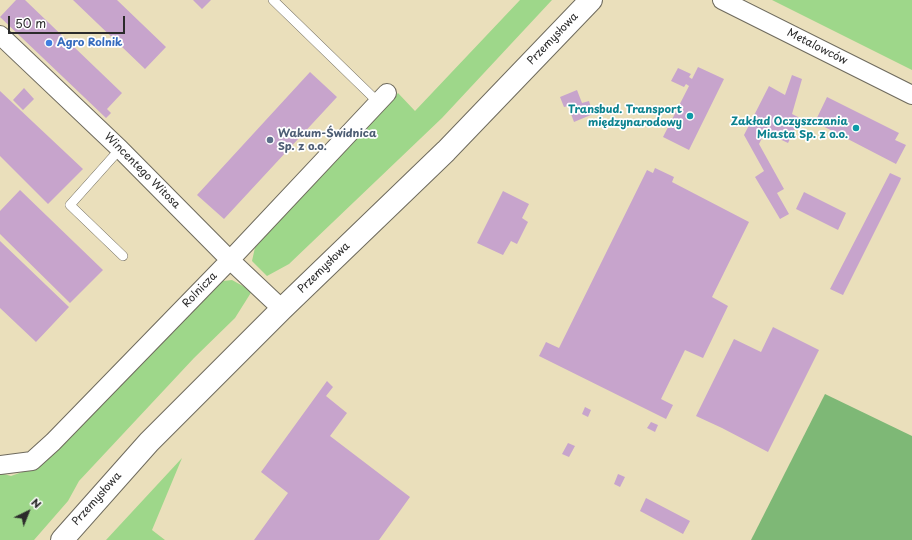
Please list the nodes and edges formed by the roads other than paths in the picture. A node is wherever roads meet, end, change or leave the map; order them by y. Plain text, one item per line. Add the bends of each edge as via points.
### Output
1 (273, 0) edge
2 (591, 0) edge
3 (722, 0) edge
4 (0, 34) edge
5 (912, 95) edge
6 (383, 98) joint
7 (120, 149) junction
8 (123, 256) dead end
9 (230, 260) junction
10 (282, 309) junction
11 (0, 465) edge
12 (62, 540) edge

1 - 6 lane
2 - 10 main road, Przemysłowa via 446,151
3 - 5 street, Metalowców
4 - 7 street, Wincentego Witosa
6 - 9 street, Rolnicza
7 - 8 lane via 70,205
7 - 9 street, Wincentego Witosa
9 - 10 street, Wincentego Witosa
9 - 11 street, Rolnicza via 32,461
10 - 12 main road, Przemysłowa via 149,442

